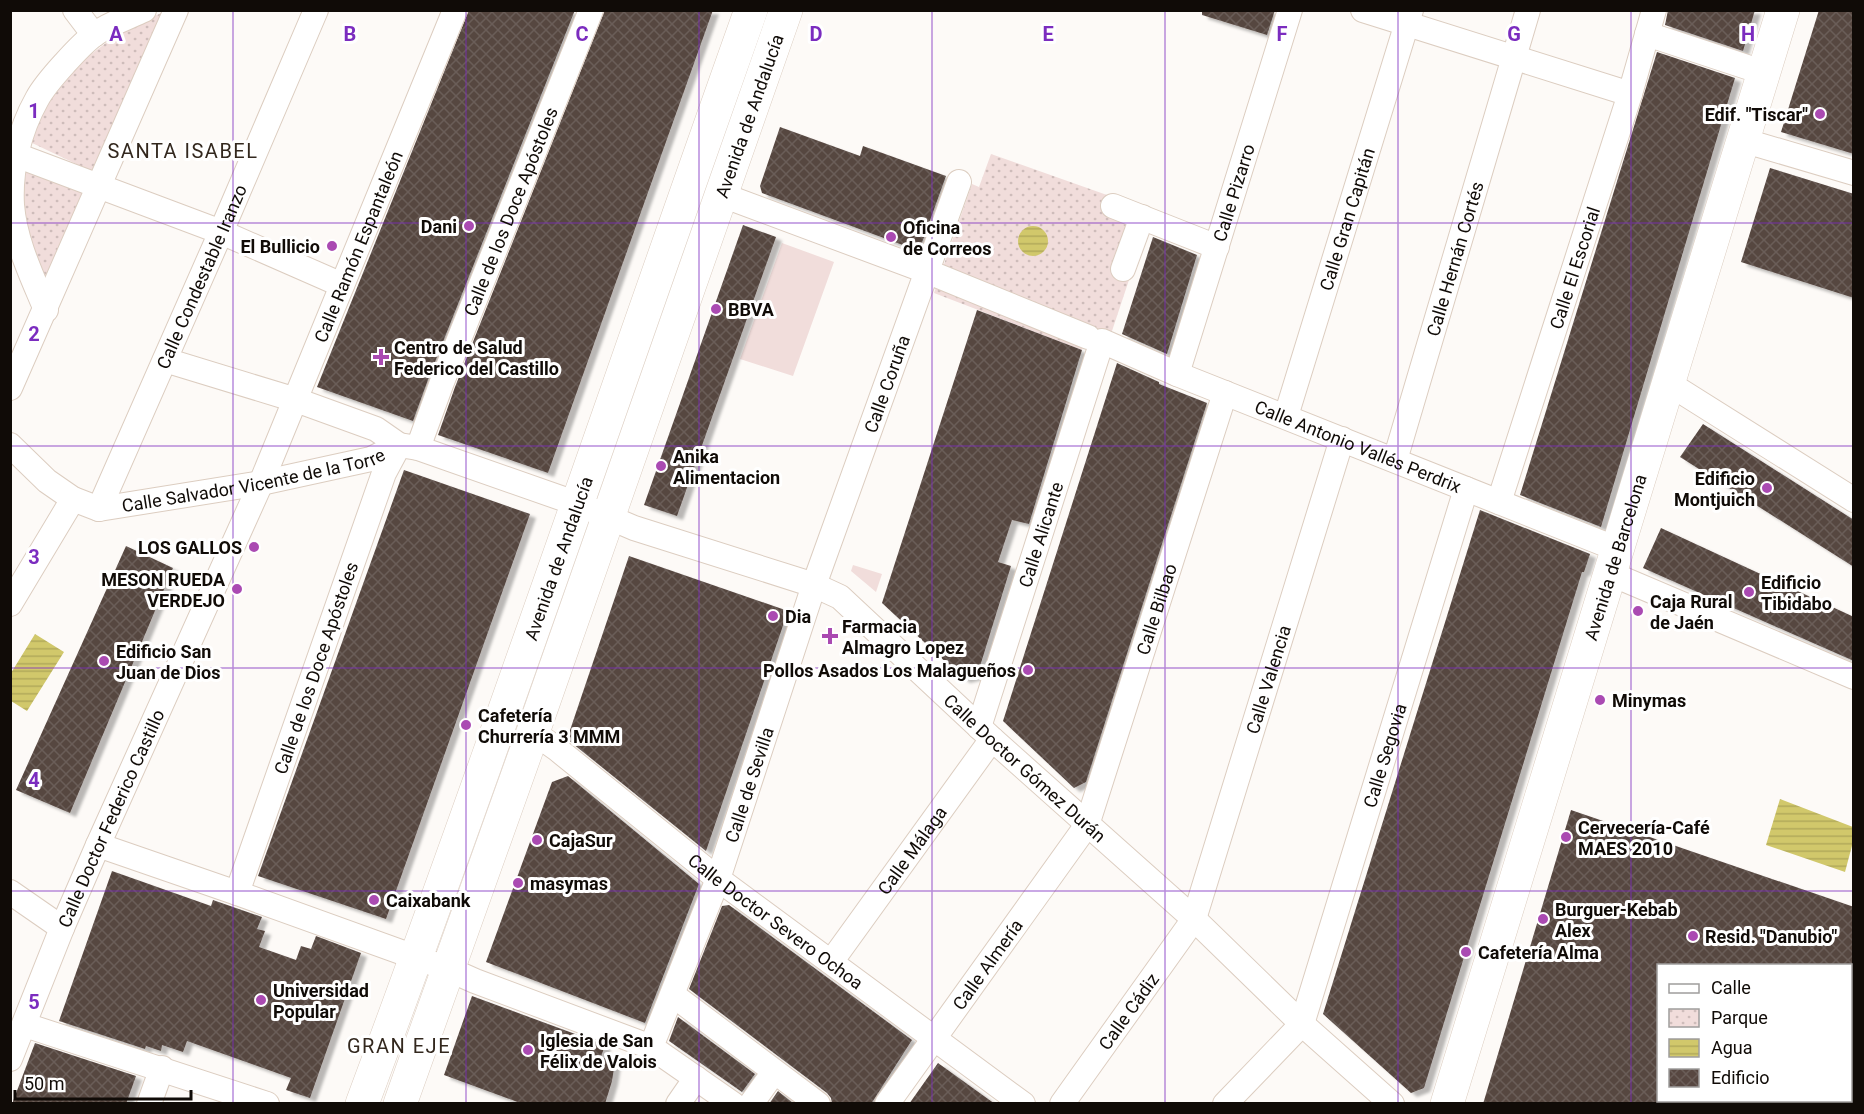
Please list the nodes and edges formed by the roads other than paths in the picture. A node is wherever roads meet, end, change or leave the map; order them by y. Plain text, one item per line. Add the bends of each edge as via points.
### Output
1 (75, 10) edge
2 (144, 10) edge
3 (176, 10) edge
4 (455, 10) edge
5 (591, 10) edge
6 (751, 10) edge
7 (786, 10) edge
8 (1290, 10) edge
9 (1363, 10) edge
10 (1528, 10) edge
11 (1654, 10) edge
12 (1783, 10) edge
13 (315, 11) edge
14 (1408, 17) edge
15 (1647, 34) junction
16 (94, 35) junction
17 (1514, 58) junction
18 (1765, 73) junction
19 (1630, 94) junction
20 (1742, 140) junction
21 (16, 155) junction
22 (1854, 173) edge
23 (958, 183) dead end
24 (99, 187) junction
25 (722, 195) junction
26 (1113, 206) dead end
27 (1142, 217) junction
28 (221, 232) junction
29 (1217, 247) junction
30 (1123, 269) dead end
31 (926, 272) junction
32 (342, 285) junction
33 (46, 310) junction
34 (1095, 339) junction
35 (165, 360) junction
36 (1177, 374) junction
37 (1668, 383) junction
38 (10, 388) edge
39 (1224, 393) junction
40 (296, 400) junction
41 (1286, 416) junction
42 (1342, 439) junction
43 (10, 446) edge
44 (408, 446) junction
45 (1395, 460) junction
46 (261, 483) junction
47 (1466, 489) junction
48 (73, 499) junction
49 (1854, 500) edge
50 (1499, 502) junction
51 (578, 504) junction
52 (99, 509) junction
53 (609, 517) junction
54 (1613, 561) junction
55 (814, 585) junction
56 (10, 604) edge
57 (1854, 677) edge
58 (533, 732) junction
59 (986, 733) junction
60 (1087, 825) junction
61 (98, 845) junction
62 (718, 879) junction
63 (10, 892) edge
64 (237, 893) junction
65 (1194, 919) junction
66 (62, 928) junction
67 (416, 958) junction
68 (831, 962) junction
69 (448, 969) junction
70 (673, 995) junction
71 (1302, 1024) junction
72 (25, 1025) junction
73 (933, 1038) junction
74 (651, 1047) junction
75 (10, 1059) edge
76 (162, 1068) junction
77 (774, 1072) junction
78 (696, 1078) junction
79 (149, 1104) edge
80 (267, 1104) edge
81 (362, 1104) edge
82 (400, 1104) edge
83 (678, 1104) edge
84 (733, 1104) edge
85 (751, 1104) edge
86 (818, 1104) edge
87 (887, 1104) edge
88 (1023, 1104) edge
89 (1062, 1104) edge
90 (1225, 1104) edge
91 (1392, 1104) edge
92 (1447, 1104) edge

1 - 16 street
2 - 16 street
3 - 24 street
4 - 32 street, Calle Ramón Espantaleón
5 - 44 street, Calle de los Doce Apóstoles via 442,382
6 - 51 main road, Avenida de Andalucía
7 - 25 main road, Avenida de Andalucía
8 - 29 street, Calle Pizarro
9 - 14 street
10 - 17 street, Calle Hernán Cortés
11 - 15 street, Calle El Escorial
12 - 18 main road, Avenida de Barcelona
13 - 28 street, Calle Condestable Iranzo
14 - 17 street
14 - 41 street, Calle Gran Capitán
15 - 18 street
15 - 19 street, Calle El Escorial
16 - 21 street via 37,98
17 - 19 street
17 - 45 street, Calle Hernán Cortés
18 - 20 main road, Avenida de Barcelona
19 - 50 street, Calle El Escorial
20 - 22 street
20 - 37 main road, Avenida de Barcelona
21 - 24 street
21 - 33 street via 14,215 24,257
23 - 31 street, Calle Coruña
24 - 28 street
24 - 33 street
25 - 31 street, Calle Antonio Vallés Perdrix
25 - 53 main road, Avenida de Andalucía
26 - 27 street
27 - 29 street
27 - 30 street
28 - 32 street
28 - 35 street, Calle Condestable Iranzo
29 - 36 street, Calle Pizarro
31 - 34 street, Calle Antonio Vallés Perdrix
31 - 55 street, Calle Coruña
32 - 40 street, Calle Ramón Espantaleón
33 - 38 street
34 - 36 street, Calle Antonio Vallés Perdrix
34 - 59 street, Calle Alicante
35 - 40 street
35 - 52 street, Calle Condestable Iranzo
36 - 39 street, Calle Antonio Vallés Perdrix
37 - 49 street
37 - 54 main road, Avenida de Barcelona
39 - 41 street, Calle Antonio Vallés Perdrix
39 - 60 street, Calle Bilbao
40 - 44 street via 376,429
40 - 46 street, Calle Ramón Espantaleón
41 - 42 street, Calle Antonio Vallés Perdrix
42 - 45 street, Calle Antonio Vallés Perdrix
42 - 65 street, Calle Valencia
43 - 48 street
44 - 46 street, Calle Salvador Vicente de la Torre via 371,459
44 - 51 street
44 - 64 street, Calle de los Doce Apóstoles via 384,473
45 - 47 street, Calle Antonio Vallés Perdrix
46 - 52 street, Calle Salvador Vicente de la Torre
46 - 61 street, Calle Doctor Federico Castillo
47 - 50 street, Calle Antonio Vallés Perdrix
47 - 71 street, Calle Segovia
48 - 52 street
48 - 56 street
50 - 54 street, Calle Antonio Vallés Perdrix
51 - 53 street
51 - 67 main road, Avenida de Andalucía
53 - 55 street, Calle Doctor Gómez Durán
53 - 58 main road, Avenida de Andalucía
54 - 57 street, Calle Antonio Vallés Perdrix
54 - 92 main road, Avenida de Barcelona
55 - 59 street, Calle Doctor Gómez Durán via 840,597
55 - 62 street, Calle de Sevilla
58 - 62 street, Calle Doctor Severo Ochoa
58 - 69 main road, Avenida de Andalucía
59 - 60 street, Calle Doctor Gómez Durán
59 - 68 street, Calle Málaga
60 - 65 street, Calle Doctor Gómez Durán
60 - 73 street, Calle Almería
61 - 64 street
61 - 66 street, Calle Doctor Federico Castillo
62 - 68 street, Calle Doctor Severo Ochoa
62 - 70 street, Calle de Sevilla
63 - 66 street
64 - 67 street
65 - 71 street, Calle Doctor Gómez Durán
65 - 89 street, Calle Cádiz
66 - 72 street, Calle Doctor Federico Castillo
67 - 69 street
67 - 81 main road, Avenida de Andalucía
68 - 73 street, Calle Doctor Severo Ochoa
69 - 74 street
69 - 82 main road, Avenida de Andalucía
70 - 74 street, Calle de Sevilla
70 - 77 street
71 - 90 street
71 - 91 street, Calle Doctor Gómez Durán
72 - 75 street, Calle Doctor Federico Castillo
72 - 76 street
73 - 87 street, Calle Almería
73 - 88 street, Calle Doctor Severo Ochoa
74 - 78 street
76 - 79 street
76 - 80 street
77 - 85 street
77 - 86 street
78 - 83 street
78 - 84 street

